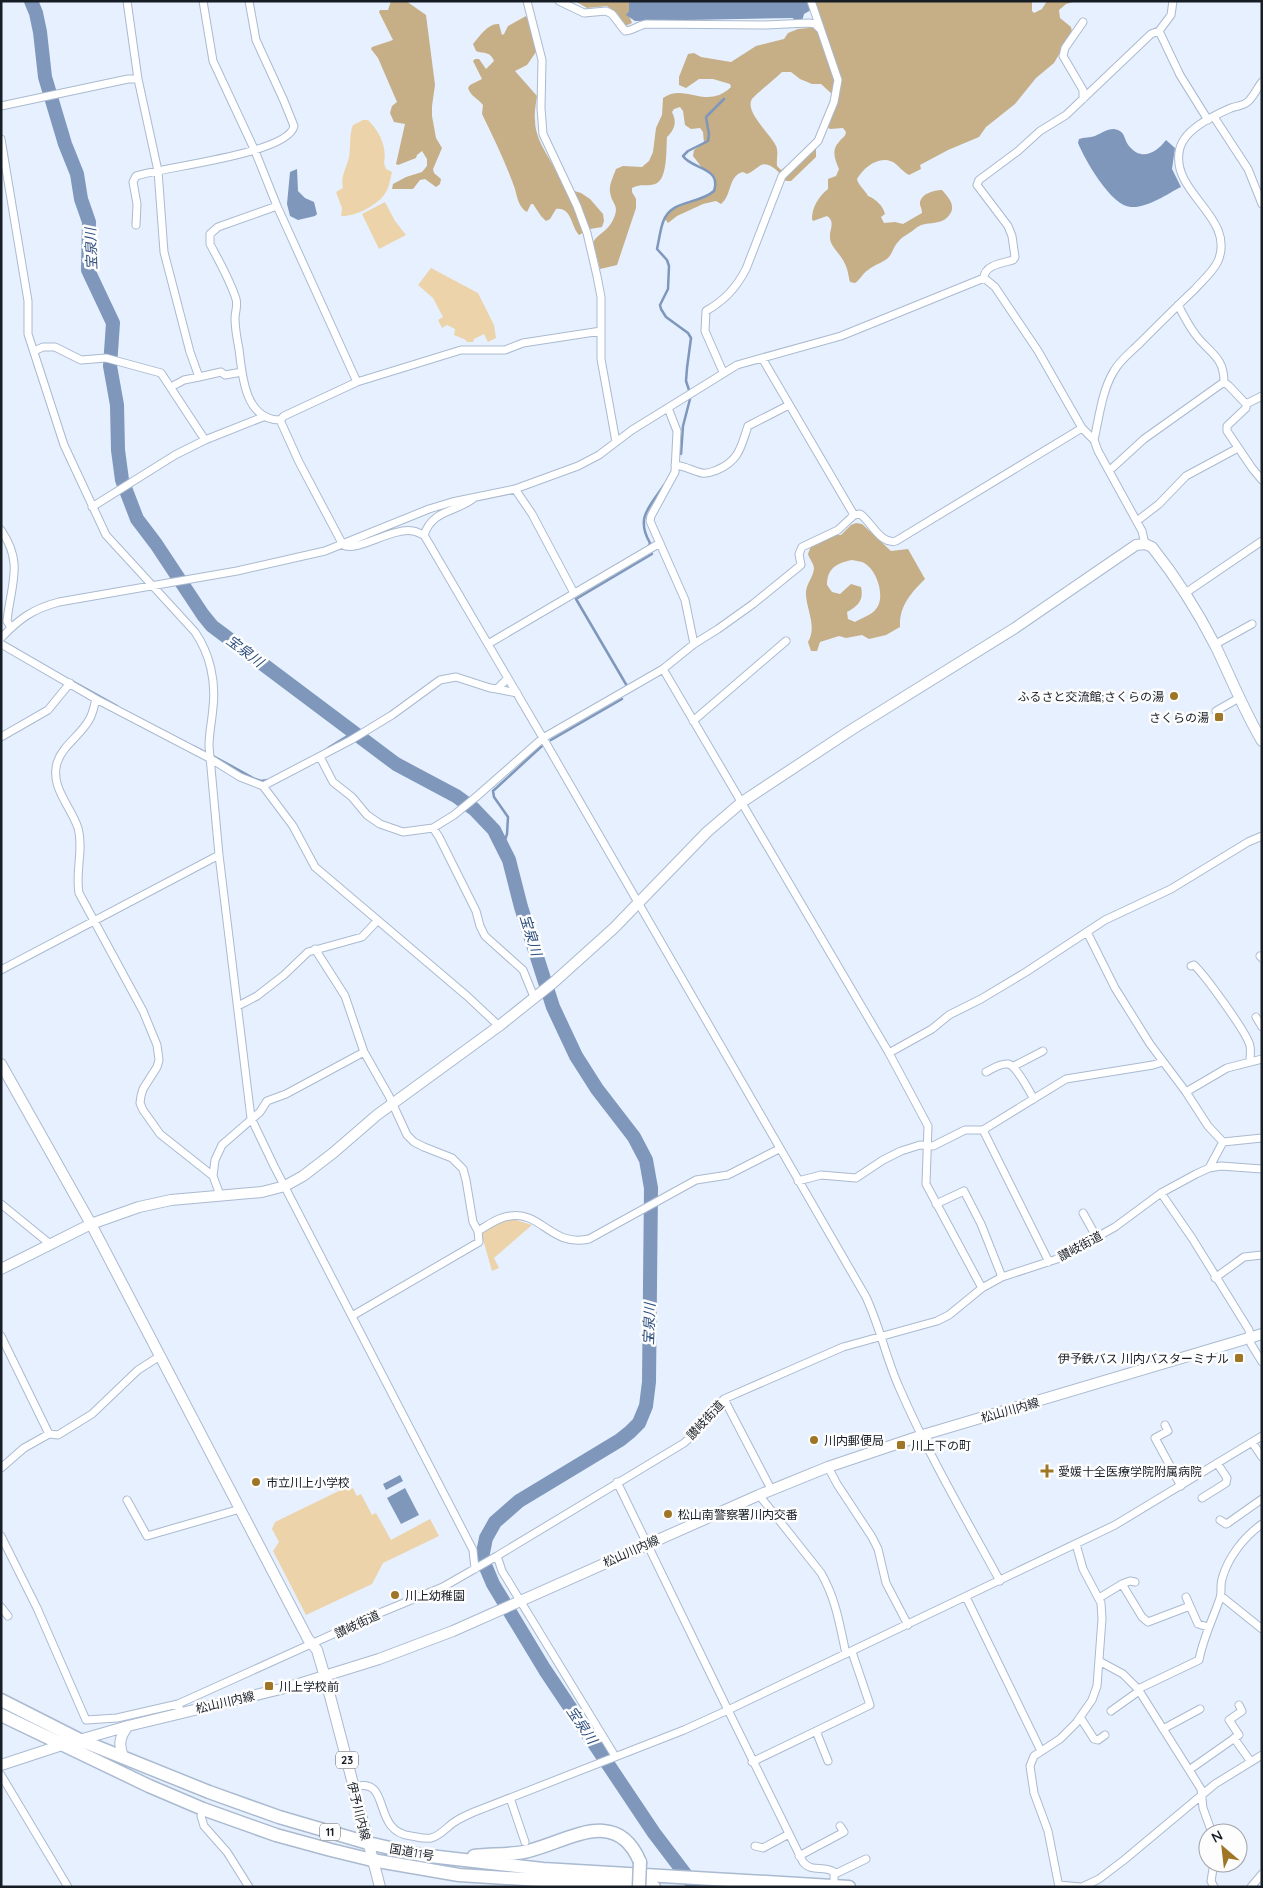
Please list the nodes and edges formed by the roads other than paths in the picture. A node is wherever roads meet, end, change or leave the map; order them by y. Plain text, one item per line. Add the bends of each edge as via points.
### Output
1 (126, 1) edge
2 (203, 1) edge
3 (249, 1) edge
4 (527, 1) edge
5 (559, 1) edge
6 (811, 1) edge
7 (1173, 1) edge
8 (1083, 22) dead end
9 (821, 30) junction
10 (1159, 31) junction
11 (138, 79) junction
12 (1262, 82) edge
13 (1082, 100) junction
14 (1, 106) edge
15 (1211, 119) junction
16 (1, 139) edge
17 (255, 151) junction
18 (158, 171) junction
19 (1262, 204) edge
20 (277, 206) junction
21 (136, 225) dead end
22 (984, 278) junction
23 (1178, 305) junction
24 (601, 331) junction
25 (34, 351) junction
26 (762, 358) junction
27 (242, 372) junction
28 (723, 372) junction
29 (199, 377) junction
30 (357, 382) junction
31 (1224, 382) junction
32 (171, 387) junction
33 (1262, 396) edge
34 (1246, 404) junction
35 (789, 405) junction
36 (668, 408) junction
37 (263, 417) junction
38 (280, 420) junction
39 (1082, 428) junction
40 (205, 440) junction
41 (1094, 440) junction
42 (616, 442) junction
43 (1238, 448) junction
44 (675, 465) junction
45 (1109, 471) junction
46 (1262, 480) edge
47 (515, 489) junction
48 (475, 497) junction
49 (92, 507) junction
50 (854, 515) junction
51 (1137, 521) junction
52 (1, 530) edge
53 (424, 535) junction
54 (1262, 542) edge
55 (660, 543) junction
56 (1145, 544) junction
57 (343, 545) junction
58 (152, 585) junction
59 (574, 593) junction
60 (1184, 594) junction
61 (1252, 624) dead end
62 (10, 628) junction
63 (1, 638) edge
64 (786, 641) dead end
65 (1, 644) edge
66 (488, 644) junction
67 (694, 644) junction
68 (1214, 645) junction
69 (663, 669) junction
70 (508, 678) junction
71 (70, 683) junction
72 (496, 689) junction
73 (517, 693) junction
74 (96, 698) junction
75 (1239, 698) junction
76 (1216, 711) dead end
77 (693, 721) junction
78 (1, 737) edge
79 (544, 738) junction
80 (1262, 741) edge
81 (320, 757) junction
82 (211, 759) junction
83 (263, 786) junction
84 (742, 802) junction
85 (433, 828) junction
86 (1262, 836) edge
87 (219, 855) junction
88 (638, 904) junction
89 (95, 921) junction
90 (377, 921) junction
91 (1086, 932) junction
92 (314, 949) junction
93 (1191, 966) dead end
94 (1, 970) edge
95 (537, 995) junction
96 (238, 1006) junction
97 (1256, 1017) dead end
98 (498, 1026) junction
99 (1262, 1027) edge
100 (1044, 1050) dead end
101 (364, 1052) junction
102 (889, 1053) junction
103 (1262, 1059) edge
104 (1250, 1061) junction
105 (1162, 1062) junction
106 (1, 1064) edge
107 (1014, 1066) junction
108 (986, 1072) dead end
109 (1186, 1092) junction
110 (1034, 1099) junction
111 (392, 1103) junction
112 (252, 1118) junction
113 (983, 1130) junction
114 (1262, 1138) edge
115 (1223, 1142) junction
116 (928, 1146) junction
117 (779, 1149) junction
118 (1209, 1168) junction
119 (1262, 1169) edge
120 (213, 1176) junction
121 (798, 1181) junction
122 (285, 1186) junction
123 (1161, 1193) junction
124 (220, 1196) junction
125 (1, 1204) edge
126 (936, 1204) junction
127 (1083, 1213) dead end
128 (91, 1224) junction
129 (478, 1231) junction
130 (1097, 1238) junction
131 (50, 1244) junction
132 (1262, 1255) edge
133 (1049, 1262) junction
134 (1, 1269) edge
135 (1002, 1276) junction
136 (1215, 1278) junction
137 (982, 1288) junction
138 (352, 1316) junction
139 (1262, 1334) edge
140 (1, 1336) edge
141 (882, 1336) junction
142 (1250, 1338) junction
143 (160, 1356) junction
144 (1262, 1362) edge
145 (724, 1399) junction
146 (1164, 1425) dead end
147 (49, 1434) junction
148 (923, 1436) junction
149 (1262, 1436) edge
150 (1252, 1442) junction
151 (1262, 1457) edge
152 (1217, 1463) junction
153 (828, 1467) junction
154 (1, 1468) edge
155 (617, 1482) junction
156 (1181, 1486) junction
157 (771, 1489) junction
158 (759, 1494) junction
159 (1202, 1498) dead end
160 (1262, 1499) edge
161 (127, 1500) dead end
162 (240, 1509) junction
163 (1220, 1520) dead end
164 (1262, 1524) edge
165 (1, 1536) edge
166 (648, 1543) junction
167 (1076, 1544) junction
168 (495, 1557) junction
169 (477, 1568) junction
170 (1000, 1580) junction
171 (1135, 1582) dead end
172 (1122, 1584) junction
173 (1222, 1596) junction
174 (966, 1597) junction
175 (1186, 1597) dead end
176 (1099, 1598) junction
177 (519, 1601) junction
178 (1190, 1606) junction
179 (1, 1607) edge
180 (8, 1616) dead end
181 (908, 1624) junction
182 (1208, 1627) junction
183 (1262, 1629) edge
184 (312, 1644) junction
185 (849, 1653) junction
186 (1100, 1660) junction
187 (325, 1677) junction
188 (1139, 1690) junction
189 (1, 1700) edge
190 (1239, 1705) dead end
191 (180, 1708) junction
192 (1200, 1709) dead end
193 (728, 1710) junction
194 (1112, 1711) dead end
195 (1, 1715) edge
196 (1080, 1717) junction
197 (128, 1726) junction
198 (1162, 1729) junction
199 (816, 1731) junction
200 (1105, 1735) dead end
201 (1234, 1738) junction
202 (80, 1740) junction
203 (62, 1745) junction
204 (1041, 1751) junction
205 (123, 1756) junction
206 (614, 1756) junction
207 (1262, 1756) edge
208 (828, 1761) dead end
209 (752, 1762) junction
210 (1251, 1762) junction
211 (1, 1765) edge
212 (1189, 1770) junction
213 (1, 1775) edge
214 (354, 1787) junction
215 (1202, 1794) junction
216 (510, 1798) junction
217 (204, 1809) junction
218 (1208, 1823) edge
219 (840, 1826) dead end
220 (789, 1834) junction
221 (525, 1842) dead end
222 (368, 1843) junction
223 (755, 1846) dead end
224 (800, 1856) junction
225 (866, 1859) dead end
226 (372, 1860) junction
227 (460, 1860) junction
228 (1212, 1873) edge
229 (633, 1874) junction
230 (1262, 1874) edge
231 (459, 1875) junction
232 (834, 1882) edge
233 (614, 1886) edge
234 (1059, 1886) edge
235 (68, 1887) edge
236 (249, 1887) edge
237 (380, 1887) edge
238 (547, 1887) edge
239 (639, 1887) edge
240 (654, 1887) edge
241 (849, 1887) edge
242 (1081, 1887) edge
243 (1214, 1887) edge
244 (1250, 1887) edge

1 - 11 street
2 - 17 street via 213,61
3 - 17 street via 256,40 294,126 290,134
4 - 24 street via 542,60 543,134 587,233 601,296
5 - 9 street via 584,13 606,11 625,31 646,24 815,24
6 - 9 street
7 - 10 street via 1171,15
8 - 13 street via 1063,56 1083,90
9 - 28 street via 838,80 824,130 818,141 782,176 739,282 727,297 706,311 705,331
10 - 13 street via 1151,34
10 - 15 street via 1180,75
11 - 14 street
11 - 18 street
12 - 15 street via 1247,103
13 - 22 street via 979,180 977,185 1008,226 1015,257 987,269
15 - 19 street via 1248,169
15 - 23 street via 1182,141 1178,165 1184,181 1217,226 1221,251 1214,268
16 - 25 street via 28,301 28,334
17 - 18 street
17 - 20 street
18 - 21 street via 134,178
18 - 29 street via 164,252
20 - 27 street via 218,227 210,234 210,244 236,300
20 - 30 street
22 - 26 street via 842,336
22 - 39 street via 995,287 1038,352
23 - 31 street via 1199,339 1220,362
23 - 41 street via 1112,373
24 - 30 street via 523,343 505,350 461,350
24 - 42 street via 601,360
25 - 32 street via 43,347 55,348 81,360 114,360 159,372
25 - 49 street via 64,445
26 - 28 street via 737,364
26 - 35 street
27 - 29 street
27 - 37 street via 251,403
28 - 36 street
29 - 32 street
30 - 38 street
31 - 34 street
31 - 45 street via 1144,439
32 - 40 street
33 - 34 street
34 - 43 street via 1246,408 1227,426
35 - 44 street via 748,426 744,444 724,467 704,474
35 - 50 street
36 - 42 street
36 - 44 street via 677,431
37 - 38 street
37 - 40 street
38 - 57 street
39 - 41 street
39 - 50 street via 896,541 886,540 866,518
40 - 49 street
41 - 45 street
42 - 47 street via 578,466
43 - 46 street
43 - 51 street via 1186,476 1160,504
44 - 55 street via 673,478 650,522
45 - 51 street
47 - 48 street
47 - 59 street
48 - 53 street via 465,505 434,518
48 - 57 street via 428,509
49 - 58 street via 110,541
50 - 67 street via 838,530 802,546 798,554 801,565 718,630
51 - 56 street
52 - 62 street via 14,553 7,621
53 - 57 street via 402,531 352,547
53 - 66 street
54 - 60 street
55 - 59 street
55 - 67 street via 685,600
56 - 60 street via 1156,552
56 - 84 street via 1132,547 1007,633
57 - 58 street via 325,552 237,571
58 - 62 street via 41,607
58 - 82 street via 195,632 208,654 214,700 209,734
59 - 66 street
60 - 68 street
61 - 68 street
62 - 63 street
64 - 77 street
65 - 71 street
66 - 70 street
67 - 69 street
68 - 75 street
69 - 77 street
69 - 79 street
70 - 72 street
70 - 73 street
71 - 74 street
71 - 78 street via 48,710
72 - 73 street
72 - 81 street via 447,677 368,730
73 - 79 street
74 - 82 street
74 - 89 street via 88,722 62,752 55,774 80,835 79,893
75 - 76 street
75 - 80 street
77 - 84 street
79 - 85 street via 476,797
79 - 88 street
81 - 83 street
81 - 85 street via 333,782 380,824 403,832
82 - 83 street via 240,777
82 - 87 street
83 - 90 street via 301,839 312,863
84 - 88 street via 707,832
84 - 102 street
85 - 95 street via 476,911 485,936 523,970
86 - 91 street via 1183,883 1104,920
87 - 89 street
87 - 96 street
88 - 95 street via 589,952
88 - 117 street
89 - 94 street
89 - 120 street via 143,1011 157,1045 158,1067 143,1089 140,1103 143,1110 160,1134
90 - 92 street via 362,937
90 - 98 street
91 - 102 street via 1026,972
91 - 105 street via 1115,988
92 - 96 street via 257,996
92 - 101 street via 344,996
93 - 104 street via 1202,975 1242,1030 1250,1046
95 - 98 street
96 - 112 street
97 - 99 street
98 - 111 street
100 - 107 street
101 - 111 street
101 - 112 street via 267,1101
102 - 116 street via 928,1126
103 - 104 street
104 - 109 street via 1227,1068
105 - 109 street
105 - 110 street via 1066,1079
106 - 128 street, 伊予川内線
107 - 108 street via 1006,1064
107 - 110 street
109 - 115 street via 1208,1126
110 - 113 street
111 - 122 street via 313,1169
111 - 129 street via 402,1127 414,1142 460,1164
112 - 120 street via 222,1145 214,1160
112 - 122 street
113 - 116 street via 966,1130
113 - 133 street
114 - 115 street
115 - 118 street
116 - 121 street via 901,1151 856,1178 821,1175
116 - 126 street via 926,1184
117 - 121 street
117 - 129 street via 728,1175 696,1180 589,1239 565,1239 534,1220 517,1215 503,1217
118 - 119 street
118 - 123 street, 讃岐街道
120 - 124 street
121 - 141 street via 866,1298
122 - 124 street
122 - 138 street
123 - 130 street, 讃岐街道
123 - 136 street
124 - 128 street via 155,1203
125 - 131 street
126 - 135 street via 964,1191
126 - 137 street
127 - 130 street
128 - 131 street
128 - 143 street, 伊予川内線
129 - 138 street via 479,1242
130 - 133 street, 讃岐街道
131 - 134 street
132 - 136 street via 1244,1257
133 - 135 street, 讃岐街道
135 - 137 street, 讃岐街道
136 - 142 street via 1249,1330
137 - 141 street, 讃岐街道 via 937,1321
138 - 169 street via 472,1547
139 - 142 street, 松山川内線
140 - 147 street
141 - 145 street, 讃岐街道 via 843,1347
141 - 148 street via 899,1388
142 - 144 street
142 - 148 street, 松山川内線
143 - 147 street via 138,1370 92,1414 58,1435
143 - 162 street, 伊予川内線
145 - 155 street, 讃岐街道 via 684,1443
145 - 157 street
146 - 156 street via 1168,1431 1155,1438 1165,1450
147 - 154 street via 24,1448
148 - 153 street, 松山川内線
148 - 170 street
149 - 150 street
150 - 151 street
150 - 152 street
152 - 156 street
152 - 159 street via 1227,1478 1226,1483
153 - 157 street, 松山川内線
153 - 181 street via 872,1537 886,1583
155 - 166 street
155 - 168 street, 讃岐街道
156 - 167 street
157 - 158 street, 松山川内線
158 - 166 street, 松山川内線
158 - 185 street via 828,1585
160 - 163 street via 1226,1524
161 - 162 street via 147,1536
162 - 184 street, 伊予川内線
164 - 173 street via 1245,1538 1234,1555 1222,1580
165 - 191 street, 讃岐街道 via 86,1720
166 - 177 street, 松山川内線
166 - 193 street
167 - 170 street
167 - 176 street
168 - 169 street, 讃岐街道
168 - 177 street
169 - 184 street, 讃岐街道 via 443,1587
170 - 174 street
171 - 172 street
172 - 176 street
172 - 178 street via 1136,1614 1145,1621 1152,1622
173 - 182 street
173 - 183 street
174 - 181 street
174 - 204 street
175 - 178 street
176 - 186 street via 1102,1611
177 - 187 street, 松山川内線 via 426,1642
177 - 206 street
178 - 182 street via 1198,1624
179 - 180 street
181 - 185 street
182 - 188 street via 1199,1660
184 - 187 street, 伊予川内線
184 - 191 street, 讃岐街道
185 - 193 street
185 - 199 street via 870,1705
186 - 188 street via 1123,1674
186 - 196 street via 1094,1694
187 - 191 street, 松山川内線 via 289,1688
187 - 214 street, 伊予川内線 / 23
188 - 194 street
188 - 198 street
189 - 202 highway, 国道11号 / 11
190 - 201 street via 1242,1710 1229,1720 1239,1735
191 - 197 street, 松山川内線
192 - 198 street
193 - 206 street
193 - 209 street
195 - 203 highway, 国道11号 / 11
196 - 200 street via 1094,1739
196 - 204 street via 1060,1739
197 - 202 street, 松山川内線
197 - 205 street via 120,1743
198 - 212 street
199 - 208 street
199 - 209 street
201 - 210 street
201 - 212 street
202 - 203 street, 松山川内線
202 - 205 highway, 国道11号 / 11
203 - 211 street, 松山川内線
203 - 217 highway, 国道11号 / 11
204 - 234 street via 1031,1760 1030,1766
205 - 222 highway, 国道11号 / 11 via 279,1818
206 - 216 street
207 - 210 street
209 - 220 street
210 - 215 street
212 - 215 street
213 - 235 street
214 - 216 street via 361,1785 376,1792 385,1818 397,1832 426,1838 440,1834 463,1817
214 - 222 street, 伊予川内線 / 23
215 - 218 street
215 - 242 street via 1124,1860 1099,1879
216 - 221 street
217 - 226 highway, 国道11号 / 11 via 276,1835
217 - 236 street via 201,1816 204,1826 227,1852
219 - 224 street via 844,1832
220 - 223 street via 763,1848
220 - 224 street
222 - 226 street, 伊予川内線 / 23
222 - 227 highway, 国道11号 / 11
224 - 232 street via 809,1868 829,1869
225 - 232 street
226 - 231 highway, 国道11号 / 11
226 - 237 street, 伊予川内線 / 23
227 - 229 highway, 国道11号 / 11
227 - 239 highway, bridge via 524,1852 578,1834 603,1830 626,1838 634,1849 640,1862
228 - 243 street
229 - 232 highway, 国道11号 / 11
229 - 233 highway via 620,1878
230 - 244 street
231 - 233 highway, 国道11号 / 11
231 - 238 highway via 472,1881
232 - 241 highway, 国道11号 / 11
233 - 240 highway, 国道11号 / 11
234 - 242 street

